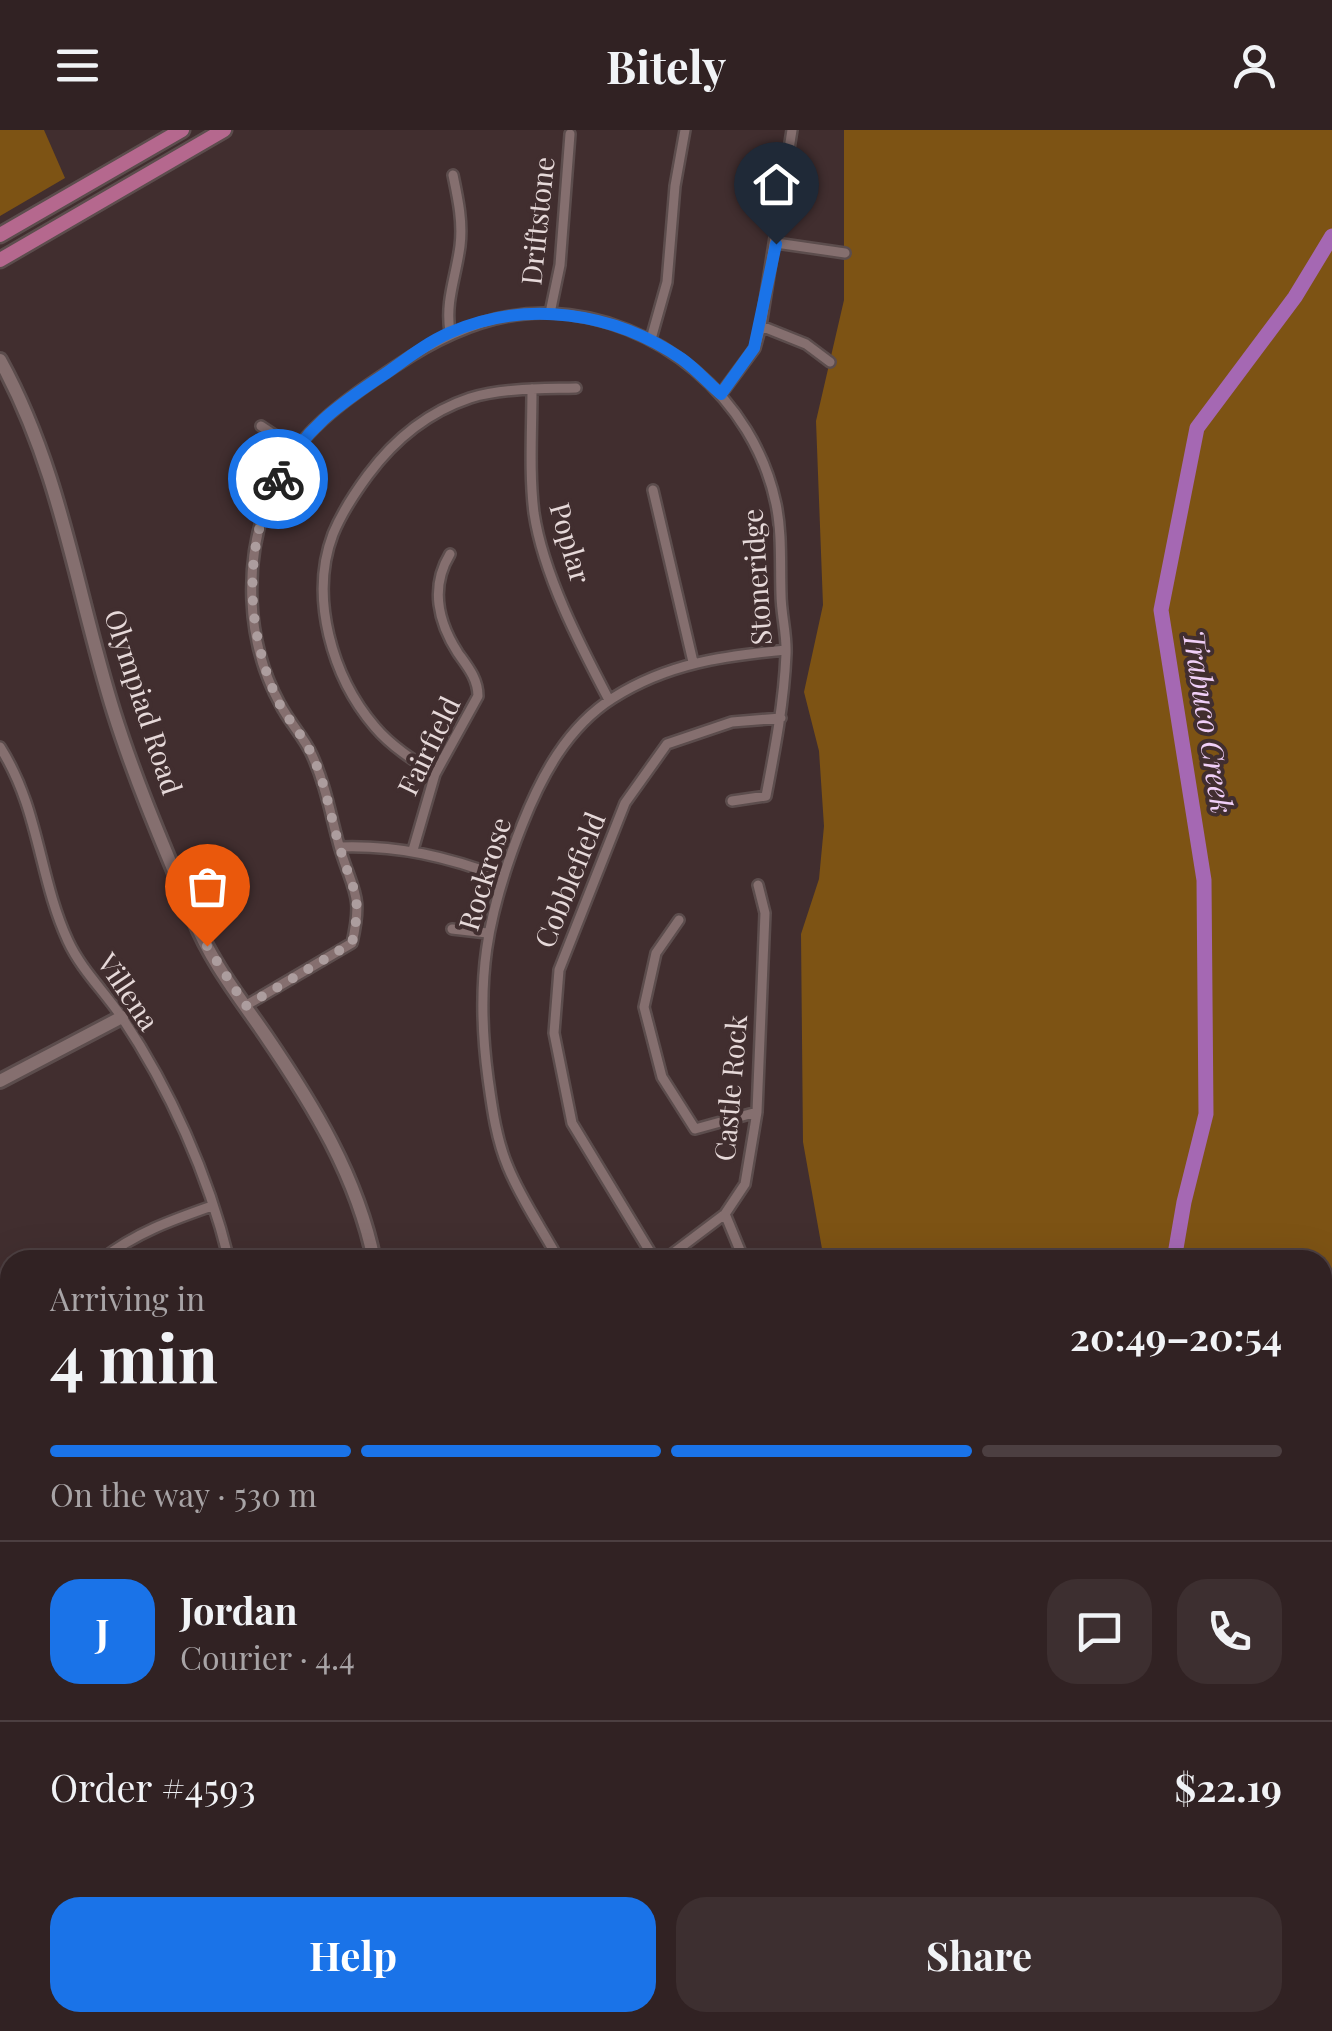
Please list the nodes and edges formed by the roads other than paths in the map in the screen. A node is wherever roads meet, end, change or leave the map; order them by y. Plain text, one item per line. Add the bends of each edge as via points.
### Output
1 (182, 130) edge
2 (224, 130) edge
3 (685, 130) edge
4 (792, 130) edge
5 (570, 134) dead end
6 (454, 175) dead end
7 (0, 236) edge
8 (776, 244) junction
9 (845, 253) dead end
10 (0, 260) edge
11 (550, 313) junction
12 (761, 326) junction
13 (450, 332) junction
14 (650, 339) junction
15 (0, 360) edge
16 (830, 362) dead end
17 (576, 388) dead end
18 (532, 389) junction
19 (721, 394) junction
20 (262, 426) dead end
21 (294, 448) junction
22 (652, 490) dead end
23 (450, 554) dead end
24 (786, 650) junction
25 (694, 662) junction
26 (609, 700) junction
27 (781, 718) junction
28 (0, 747) edge
29 (435, 774) junction
30 (732, 802) dead end
31 (340, 847) junction
32 (413, 850) junction
33 (502, 878) junction
34 (758, 884) dead end
35 (678, 920) dead end
36 (452, 929) dead end
37 (487, 932) junction
38 (246, 1006) junction
39 (122, 1017) junction
40 (0, 1081) edge
41 (757, 1112) junction
42 (212, 1206) junction
43 (725, 1214) junction
44 (115, 1250) edge
45 (225, 1250) edge
46 (371, 1250) edge
47 (553, 1250) edge
48 (648, 1250) edge
49 (677, 1250) edge
50 (740, 1250) edge

1 - 7 main road
2 - 10 main road
3 - 14 street via 667,282
4 - 8 street
5 - 11 street, Driftstone
6 - 13 street via 461,230 449,293
8 - 9 street
8 - 12 street
11 - 13 street, Stoneridge
11 - 14 street, Stoneridge via 616,324
12 - 16 street
12 - 19 street via 754,348
13 - 21 street, Stoneridge via 346,399
14 - 19 street, Stoneridge
15 - 38 main road, Olympiad Road via 52,478 121,732 196,924
17 - 18 street
18 - 26 street, Poplar via 538,531
18 - 29 street via 470,398 406,433 353,496 332,538 322,596 349,688 395,747
19 - 24 street, Stoneridge via 753,443 775,501
20 - 21 street
21 - 31 street, Stoneridge via 270,493 252,558 254,632 278,702 310,752
22 - 25 street
23 - 29 street, Fairfield via 441,570 440,612 478,683 478,696
24 - 25 street, Rockrose
24 - 27 street, Stoneridge
25 - 26 street, Rockrose
26 - 33 street, Rockrose via 550,763
27 - 30 street, Stoneridge via 766,796
27 - 48 street, Cobblefield via 732,722 667,744 625,804 558,970 554,1033 572,1123
28 - 39 street, Villena via 30,807 68,940
29 - 32 street, Fairfield
31 - 32 street
31 - 38 street, Stoneridge via 360,909 352,943
32 - 33 street
33 - 37 street, Rockrose
34 - 41 street, Castle Rock via 766,912
35 - 41 street via 656,953 644,1007 662,1077 695,1129
36 - 37 street
37 - 47 street, Rockrose via 480,998 499,1138
38 - 46 main road, Olympiad Road via 328,1133
39 - 40 main road
39 - 42 street, Villena via 182,1123
41 - 43 street, Castle Rock via 745,1184
42 - 44 street via 162,1223
42 - 45 street, Villena
43 - 49 street, Castle Rock
43 - 50 street

